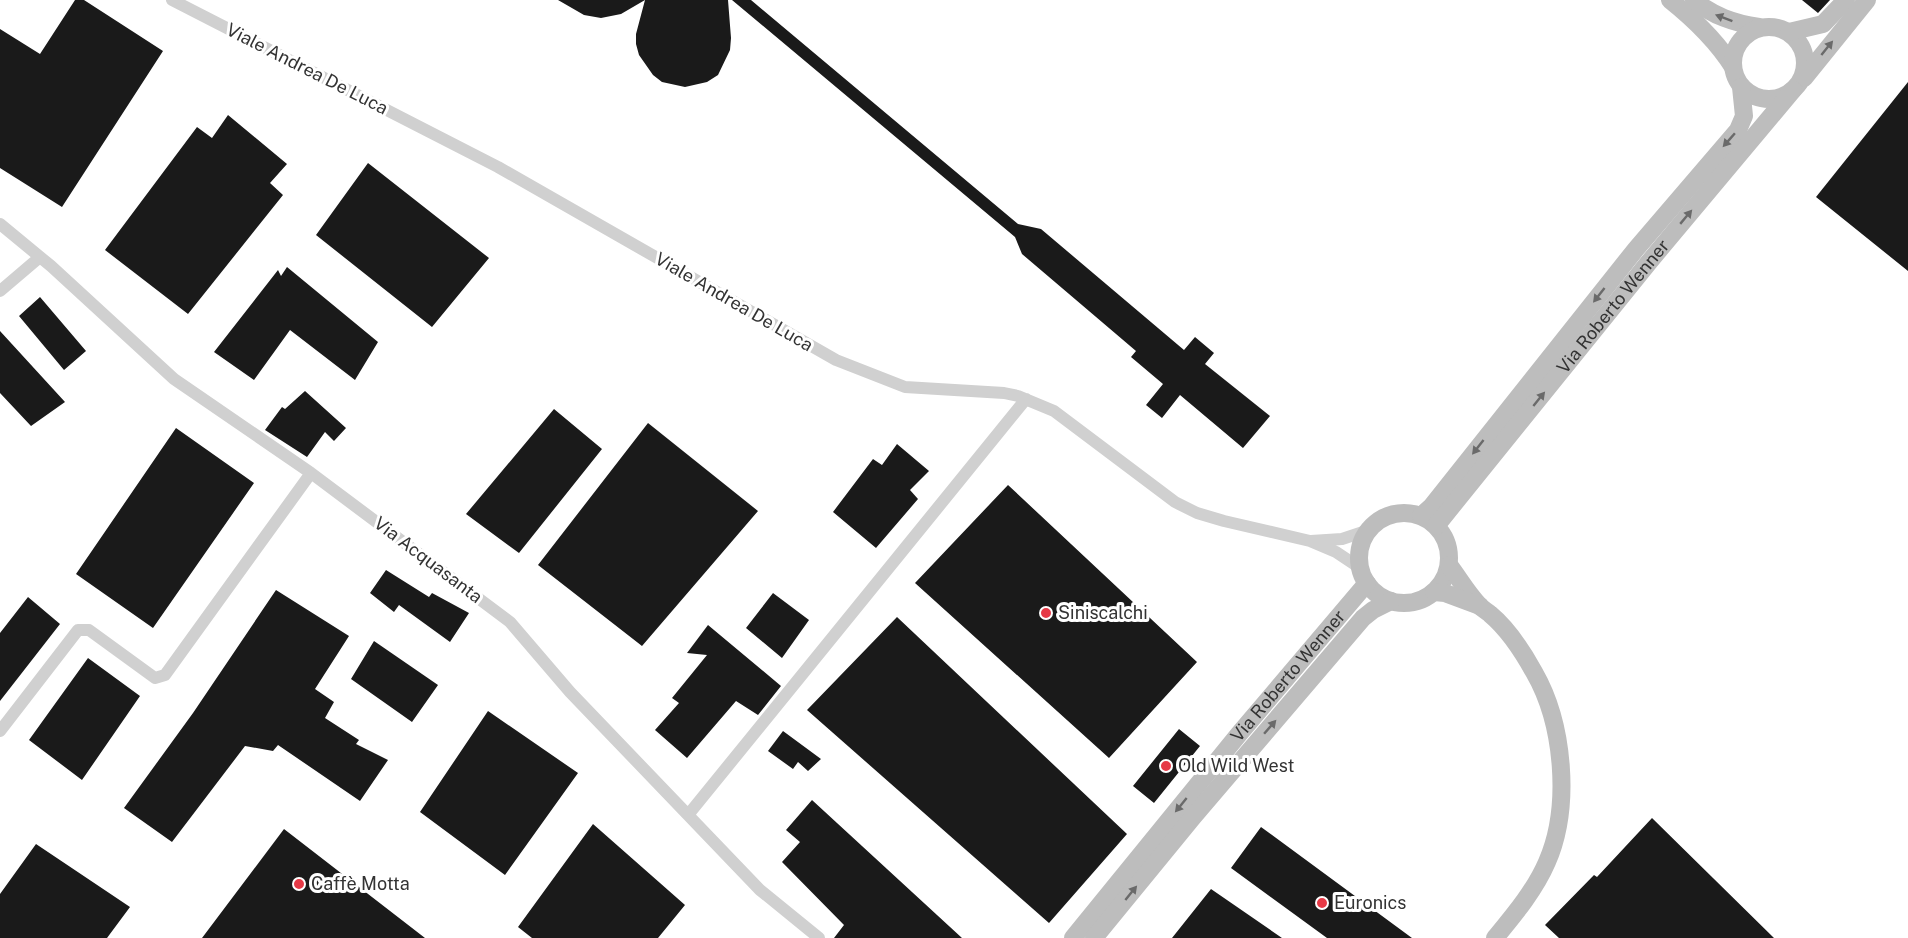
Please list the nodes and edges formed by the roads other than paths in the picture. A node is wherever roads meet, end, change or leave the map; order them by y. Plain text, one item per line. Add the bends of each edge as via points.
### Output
1 (172, 0) edge
2 (1670, 0) edge
3 (1694, 0) edge
4 (1846, 0) edge
5 (1867, 0) edge
6 (1759, 27) junction
7 (1789, 32) junction
8 (1733, 68) junction
9 (1741, 87) junction
10 (1795, 88) junction
11 (0, 224) edge
12 (40, 257) junction
13 (0, 291) edge
14 (1026, 399) junction
15 (311, 473) junction
16 (1421, 516) junction
17 (1436, 526) junction
18 (1369, 530) junction
19 (1310, 541) junction
20 (1449, 565) junction
21 (1363, 576) junction
22 (1434, 592) junction
23 (1391, 601) junction
24 (1480, 606) junction
25 (0, 730) edge
26 (688, 815) junction
27 (819, 938) edge
28 (1073, 938) edge
29 (1094, 938) edge
30 (1495, 938) edge

1 - 14 street, Viale Andrea De Luca via 498,167 836,360 905,387 1004,393
2 - 8 main road via 1707,32
6 -> 3 main road via 1728,20
4 - 7 main road via 1823,24
10 -> 5 main road, Via Roberto Wenner
6 - 7 main road
6 - 8 main road via 1739,41
7 - 10 main road via 1804,52 1806,64
8 - 9 main road
9 - 10 main road via 1766,99 1778,98
9 -> 16 main road, Via Roberto Wenner via 1744,116 1738,130 1636,249
17 -> 10 main road, Via Roberto Wenner via 1641,271
11 - 12 street, Via Acquasanta
12 - 13 street
12 - 15 street, Via Acquasanta via 174,379
14 - 19 street, Viale Andrea De Luca via 1053,411 1197,513
14 - 26 street
15 - 25 street via 165,675 155,678 89,630 78,630
15 - 26 street, Via Acquasanta via 510,622 570,692
16 - 17 main road
16 - 18 main road via 1388,516
17 - 20 main road via 1446,540
18 - 19 street via 1342,539
18 - 21 main road via 1361,544
19 - 21 street via 1336,552
20 - 22 main road via 1443,582
20 - 24 main road
21 - 23 main road via 1377,594
21 -> 28 main road, Via Roberto Wenner
22 - 23 main road via 1409,603
22 - 24 main road
29 -> 23 main road, Via Roberto Wenner via 1364,618
24 - 30 main road via 1506,631 1534,671 1546,695 1558,739 1560,764 1558,825 1546,863
26 - 27 street, Via Acquasanta via 760,890

